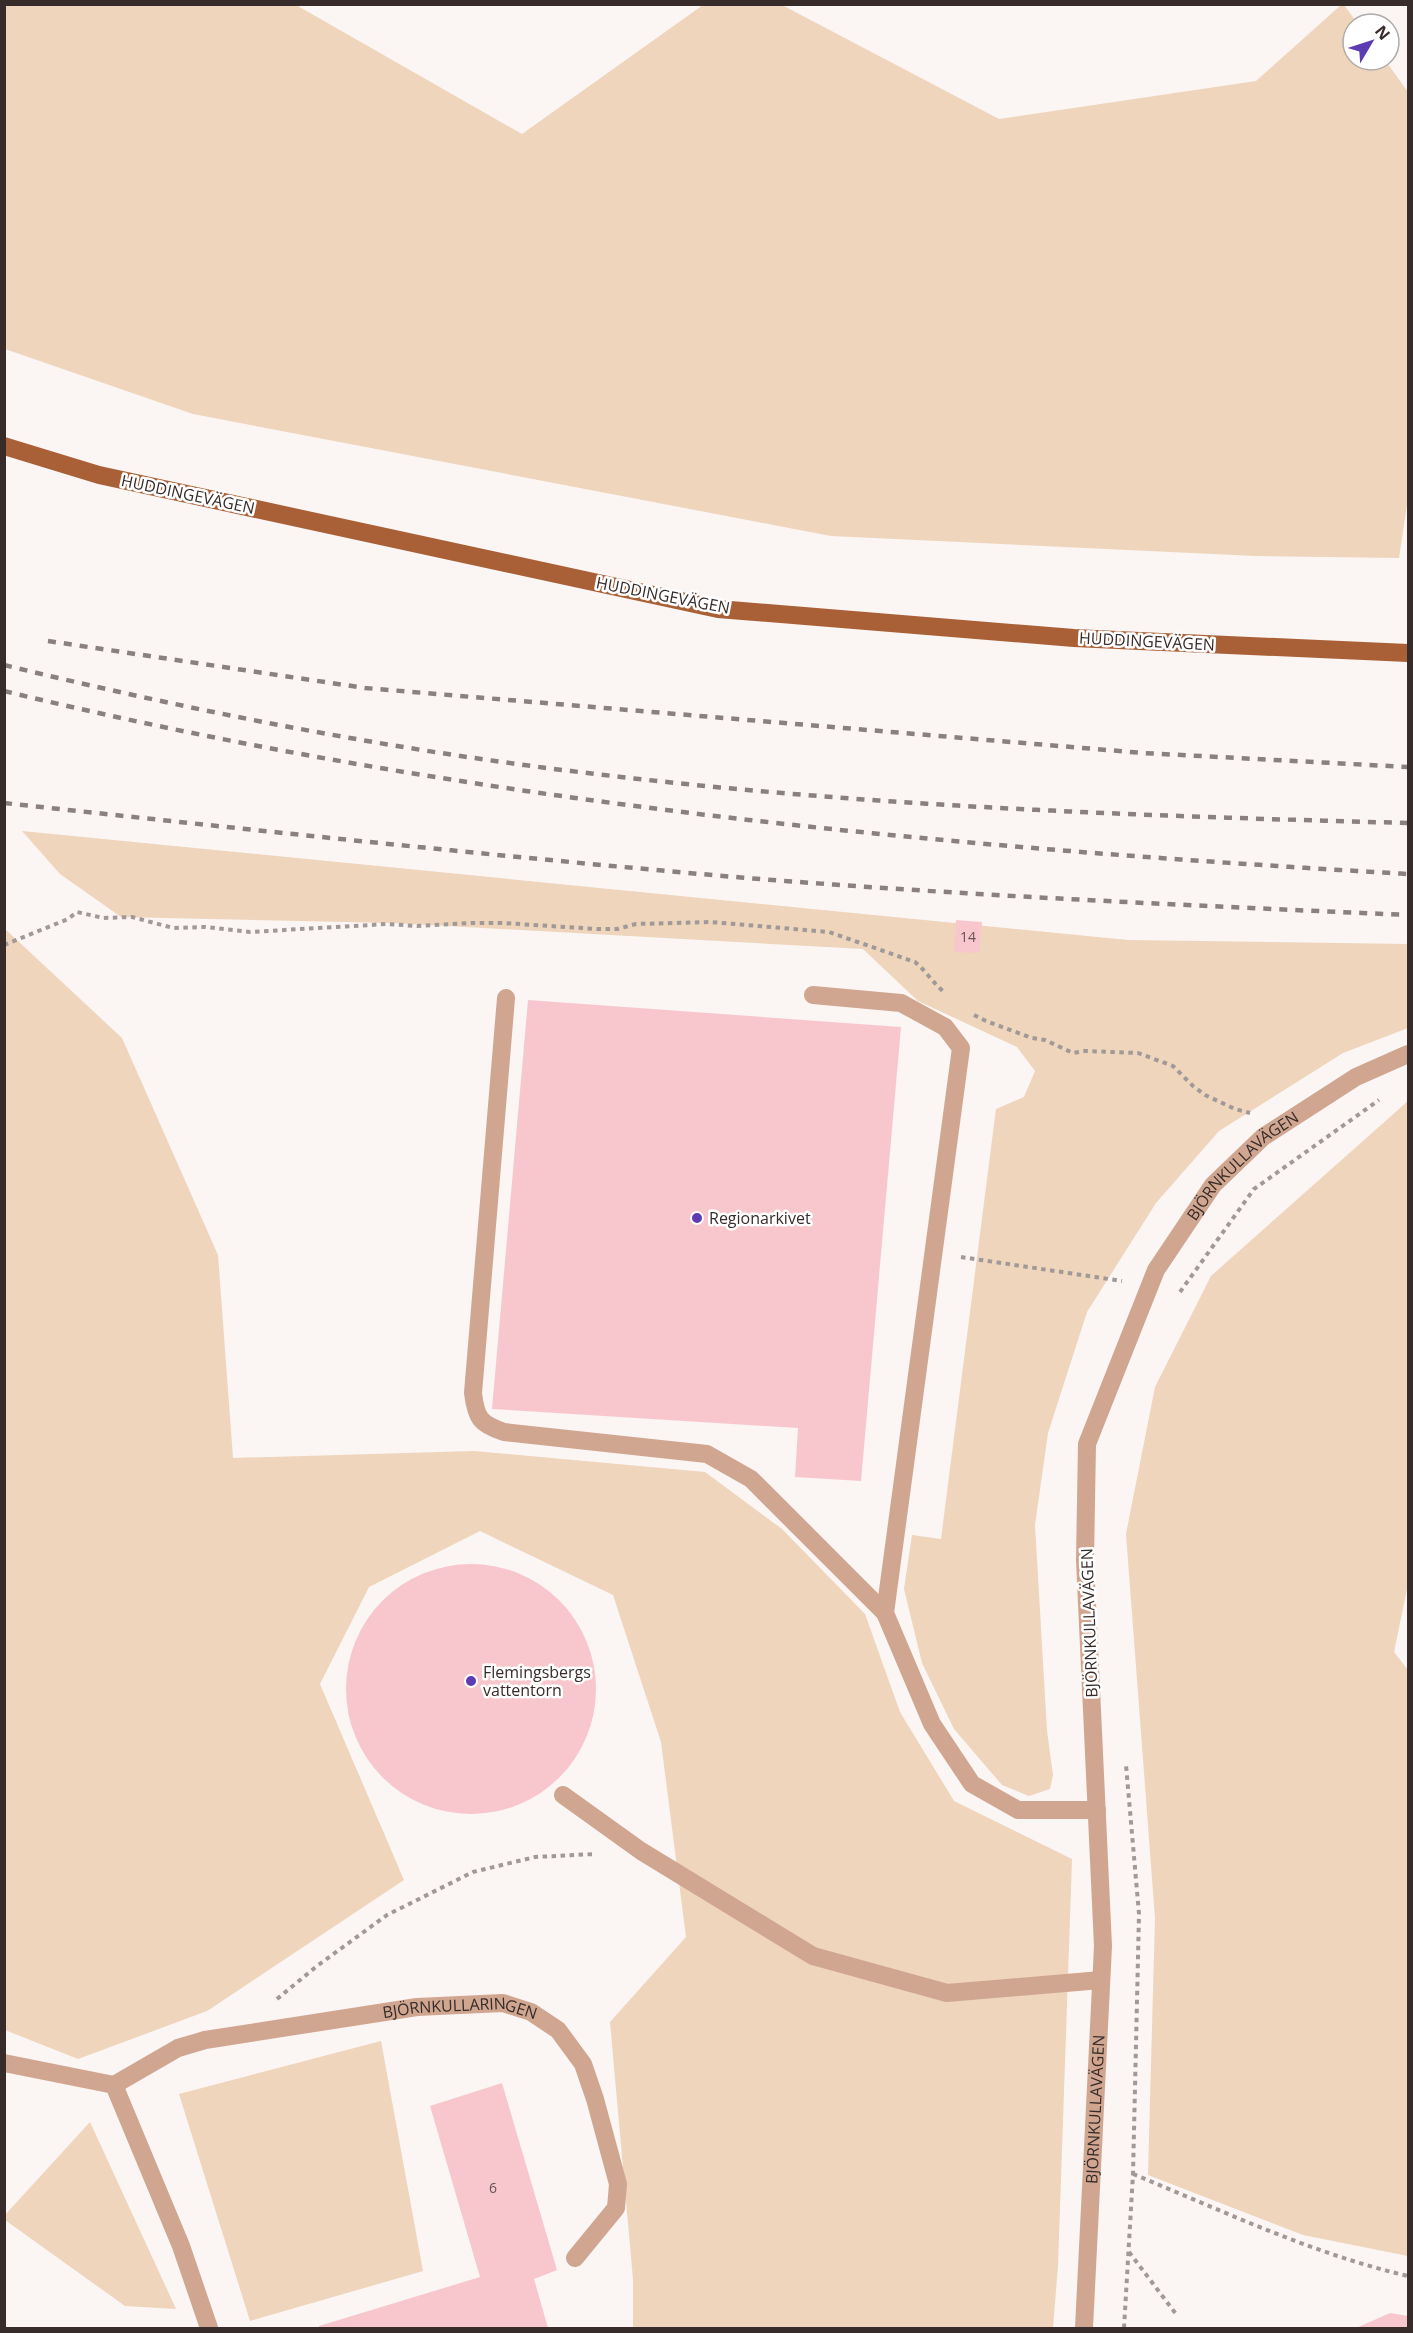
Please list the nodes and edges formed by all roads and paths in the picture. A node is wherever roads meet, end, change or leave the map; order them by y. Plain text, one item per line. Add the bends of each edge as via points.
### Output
1 (4, 446) edge
2 (1408, 653) edge
3 (4, 945) edge
4 (813, 995) dead end
5 (506, 999) dead end
6 (953, 999) dead end
7 (970, 1013) dead end
8 (1408, 1054) edge
9 (1387, 1094) dead end
10 (1277, 1128) junction
11 (977, 1259) dead end
12 (1120, 1280) dead end
13 (1175, 1299) dead end
14 (885, 1613) junction
15 (1125, 1754) dead end
16 (563, 1795) dead end
17 (1097, 1810) junction
18 (641, 1851) junction
19 (1101, 1980) junction
20 (257, 2032) junction
21 (4, 2063) edge
22 (114, 2085) junction
23 (1133, 2174) junction
24 (1128, 2251) junction
25 (575, 2258) dead end
26 (1408, 2276) edge
27 (1176, 2314) dead end
28 (209, 2328) edge
29 (1084, 2328) edge
30 (1124, 2328) edge

1 - 2 main road, HUDDINGEVÄGEN via 99,475 718,609 1074,638
3 - 6 path via 77,912 103,918 132,917 173,928 250,932 387,924 503,923 617,929 636,924 711,922 829,932 915,962
4 - 14 street via 901,1003 945,1027 962,1048
5 - 14 street via 473,1393 476,1412 486,1426 504,1432 707,1454 751,1479
7 - 10 path via 1073,1053 1138,1053 1173,1066 1205,1095
8 - 10 street, BJÖRNKULLAVÄGEN via 1356,1077
9 - 13 path via 1254,1190
10 - 17 street, BJÖRNKULLAVÄGEN via 1213,1185 1156,1270 1087,1444 1085,1560
11 - 12 path
14 - 17 street via 932,1724 972,1784 1018,1810
15 - 23 path via 1139,1914
16 - 18 street
17 - 19 street, BJÖRNKULLAVÄGEN
18 - 19 street via 813,1956 946,1993
18 - 20 path via 535,1857 473,1872 387,1915 317,1966 254,2018
19 - 29 street, BJÖRNKULLAVÄGEN
20 - 22 street, BJÖRNKULLARINGEN via 178,2048
20 - 25 street, BJÖRNKULLARINGEN via 417,2007 503,2003 531,2012 558,2030 583,2064 618,2184 616,2208
21 - 22 street
22 - 28 street via 181,2246
23 - 24 path
23 - 26 path via 1301,2243
24 - 27 path
24 - 30 path

